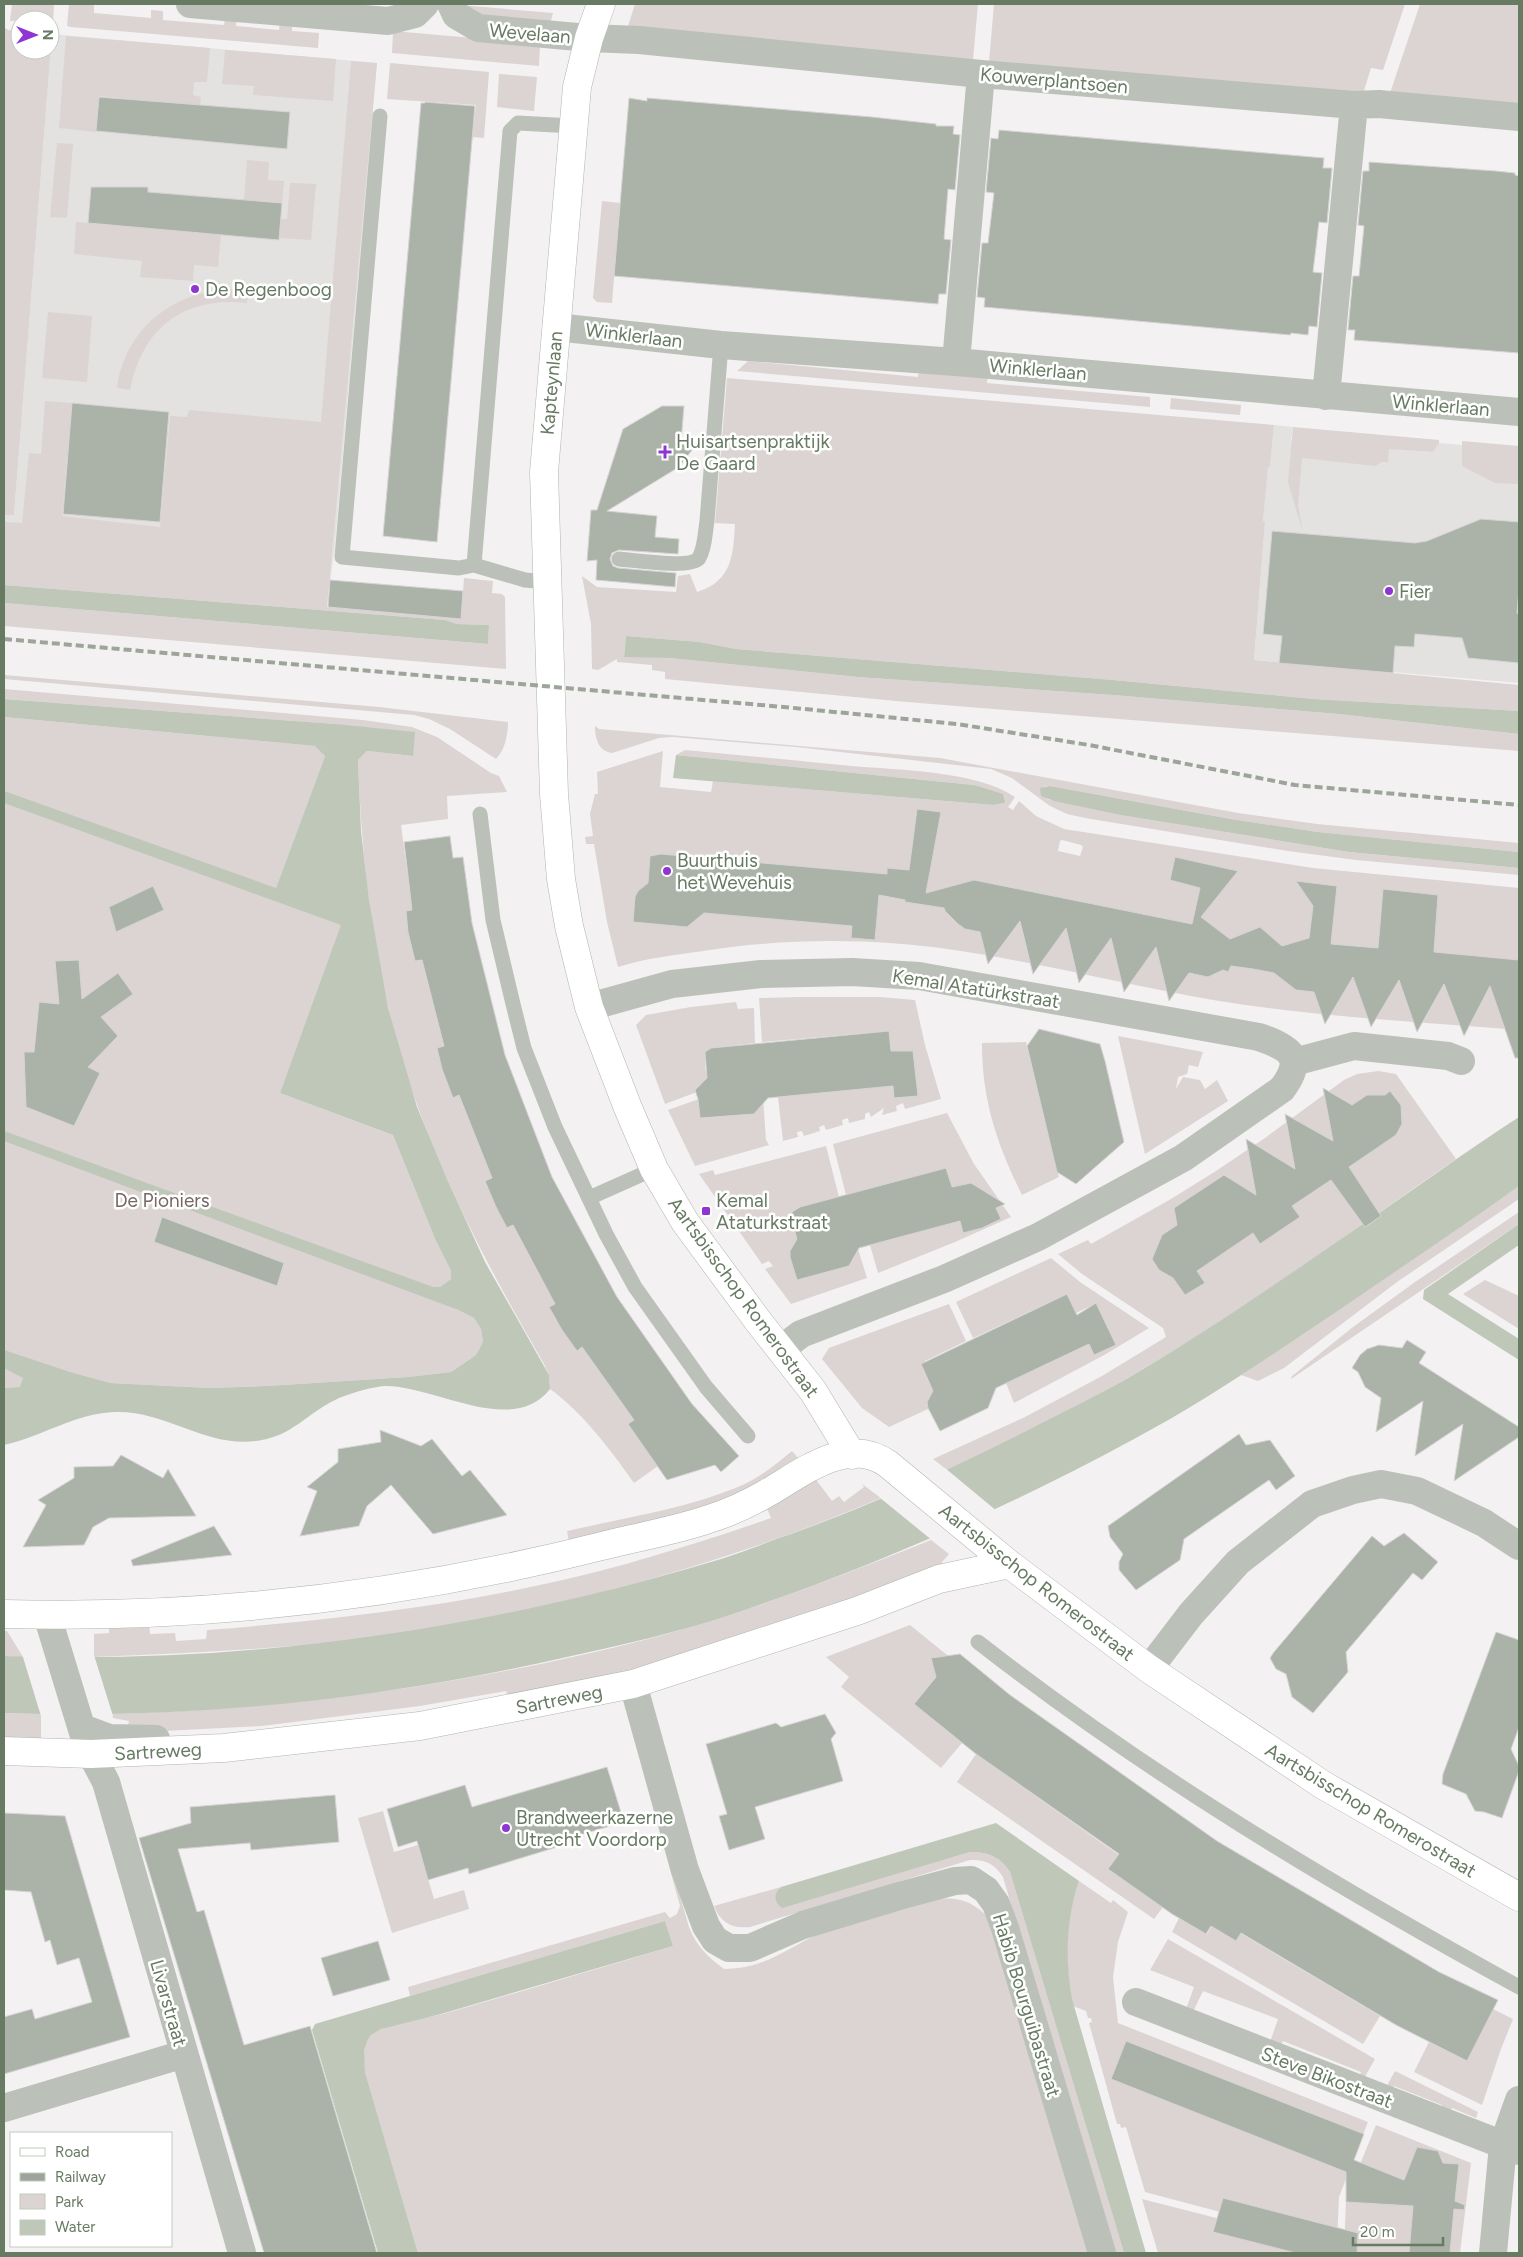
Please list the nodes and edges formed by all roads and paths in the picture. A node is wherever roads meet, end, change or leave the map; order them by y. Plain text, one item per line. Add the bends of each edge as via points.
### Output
1 (190, 4) edge
2 (425, 4) edge
3 (451, 4) edge
4 (600, 4) edge
5 (589, 38) junction
6 (981, 74) junction
7 (1354, 105) junction
8 (380, 116) dead end
9 (1519, 117) edge
10 (573, 126) junction
11 (556, 328) junction
12 (721, 345) junction
13 (956, 362) junction
14 (1326, 396) junction
15 (1519, 412) edge
16 (619, 559) dead end
17 (474, 565) junction
18 (547, 582) junction
19 (554, 766) joint
20 (480, 814) dead end
21 (589, 1007) junction
22 (1461, 1061) dead end
23 (1294, 1062) junction
24 (654, 1168) junction
25 (589, 1198) junction
26 (780, 1350) junction
27 (748, 1436) dead end
28 (852, 1455) junction
29 (1519, 1546) edge
30 (1009, 1564) junction
31 (4, 1614) edge
32 (50, 1623) junction
33 (978, 1642) dead end
34 (1150, 1669) junction
35 (633, 1684) junction
36 (498, 1711) junction
37 (82, 1728) junction
38 (4, 1751) edge
39 (91, 1754) junction
40 (1517, 1890) edge
41 (1519, 1987) edge
42 (1136, 2002) dead end
43 (184, 2054) junction
44 (1519, 2100) edge
45 (4, 2108) edge
46 (1511, 2148) edge
47 (242, 2253) edge
48 (1102, 2253) edge
49 (1493, 2253) edge

1 - 2 street via 388,21 415,14
3 - 5 street, Wevelaan via 456,15 478,28
4 - 5 street, Kapteynlaan
5 - 6 street, Kouwerplantsoen
5 - 10 street, Kapteynlaan via 577,87
6 - 7 street, Kouwerplantsoen
6 - 13 street
7 - 9 street, Kouwerplantsoen via 1379,104
7 - 14 street
8 - 17 lane via 342,557 459,568
10 - 11 street, Kapteynlaan
10 - 17 lane via 518,123 510,130
11 - 12 street, Winklerlaan
11 - 18 street, Kapteynlaan via 544,472
12 - 13 street, Winklerlaan
12 - 16 lane via 707,521 698,560 692,564 680,564
13 - 14 street, Winklerlaan
14 - 15 street, Winklerlaan
17 - 18 lane via 525,580
18 - 19 street, Kapteynlaan
19 - 21 street, Aartsbisschop Romerostraat via 561,879
20 - 25 lane via 493,920 524,1048 555,1127
21 - 23 street, Kemal Atatürkstraat via 672,984 754,975 852,972 919,976 1258,1037 1288,1050
21 - 24 street, Aartsbisschop Romerostraat
22 - 23 street via 1448,1056 1354,1046
23 - 26 street via 1292,1076 1282,1089 1183,1158 1038,1237 801,1334
24 - 25 lane
24 - 26 street, Aartsbisschop Romerostraat via 685,1222
25 - 27 lane via 635,1288 706,1387
26 - 28 street, Aartsbisschop Romerostraat via 813,1391
28 - 30 street, Aartsbisschop Romerostraat via 875,1456 895,1469
28 - 32 street via 820,1462 766,1494 710,1519 467,1576 323,1598
29 - 34 street via 1484,1523 1417,1491 1381,1484 1353,1490 1312,1504 1238,1562
30 - 34 street, Aartsbisschop Romerostraat
30 - 35 street, Sartreweg via 939,1579 786,1636
31 - 32 street
32 - 37 street, Sartreweg
33 - 41 lane via 1101,1734 1216,1810
34 - 40 street, Aartsbisschop Romerostraat via 1323,1786
35 - 36 street, Sartreweg
35 - 48 street, Habib Bourguibastraat via 699,1908 715,1940 728,1948 750,1948 803,1925 955,1881 971,1880 986,1890 996,1904 1005,1928
36 - 37 street via 497,1700 320,1726 135,1740 109,1738
36 - 39 street, Sartreweg via 420,1726 224,1748
37 - 39 street, Sartreweg
38 - 39 street, Sartreweg
39 - 43 street, Livarstraat via 106,1782
42 - 46 street, Steve Bikostraat
43 - 45 street
43 - 47 street, Livarstraat
44 - 46 street
46 - 49 street

